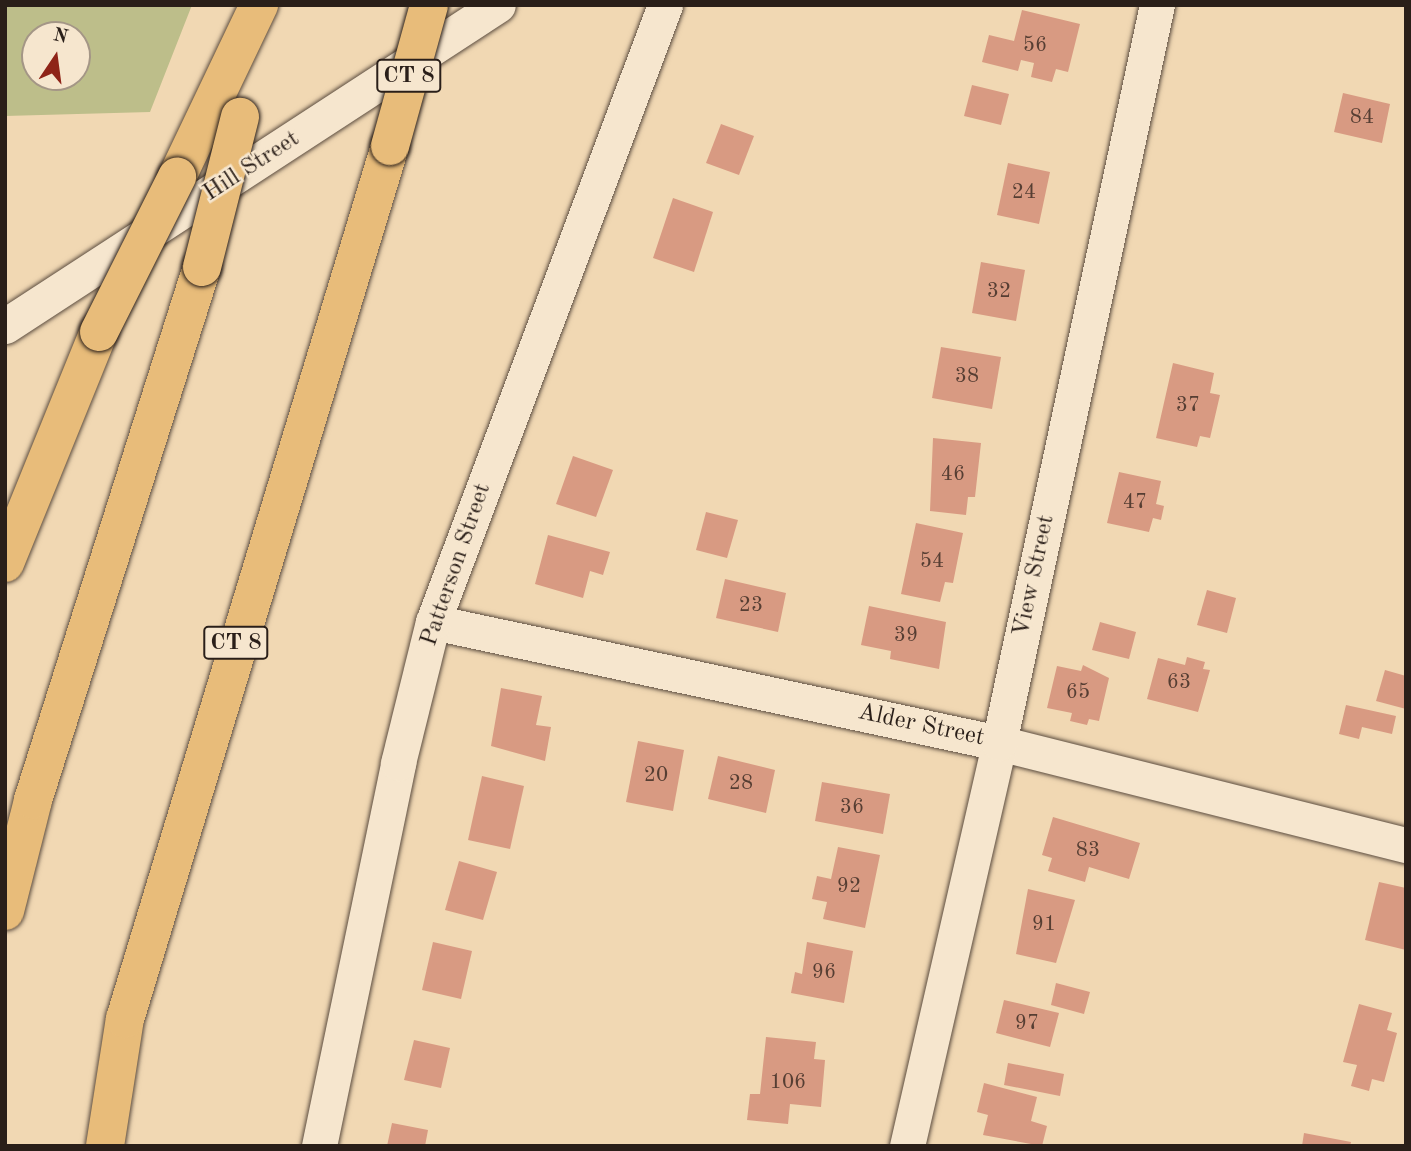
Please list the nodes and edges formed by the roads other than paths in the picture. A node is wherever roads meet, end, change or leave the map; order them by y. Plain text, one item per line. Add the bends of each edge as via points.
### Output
1 (259, 5) edge
2 (273, 5) edge
3 (429, 5) edge
4 (498, 5) edge
5 (666, 5) edge
6 (1157, 5) edge
7 (5, 326) edge
8 (5, 563) edge
9 (433, 622) junction
10 (999, 743) junction
11 (1406, 845) edge
12 (5, 911) edge
13 (105, 1146) edge
14 (319, 1146) edge
15 (906, 1146) edge

1 - 8 highway, bridge via 99,332
2 - 12 highway, bridge via 202,267 33,800
3 - 13 highway, CT 8, bridge via 125,1019
4 - 7 street, Hill Street
5 - 9 street, Patterson Street
6 - 10 street, View Street
9 - 10 street, Alder Street
9 - 14 street, Patterson Street via 398,763
10 - 11 street, Alder Street
10 - 15 street, View Street

